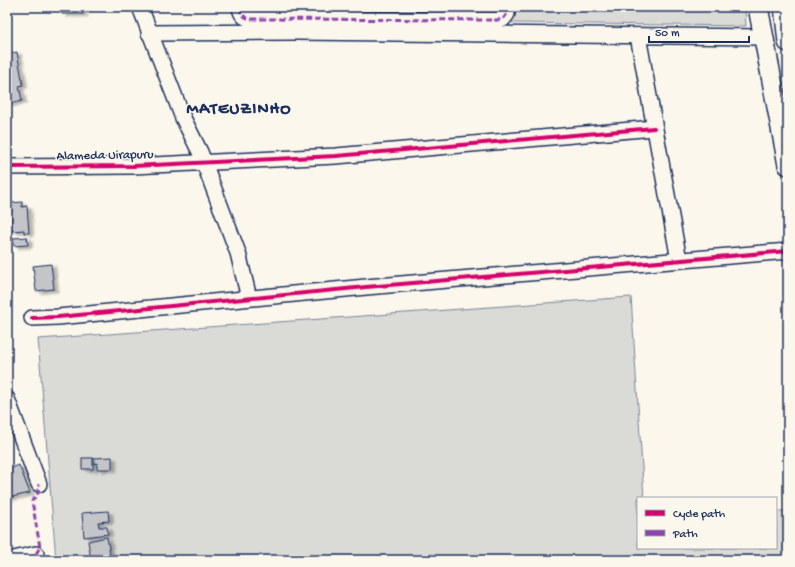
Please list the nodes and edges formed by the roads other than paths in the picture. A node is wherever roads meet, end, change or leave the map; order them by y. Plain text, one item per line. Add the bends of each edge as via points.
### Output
1 (140, 7) edge
2 (240, 7) edge
3 (507, 7) edge
4 (758, 7) edge
5 (784, 7) edge
6 (149, 33) junction
7 (638, 36) junction
8 (763, 37) junction
9 (788, 42) edge
10 (654, 128) junction
11 (204, 163) junction
12 (788, 165) edge
13 (7, 167) edge
14 (788, 251) edge
15 (679, 260) junction
16 (249, 298) junction
17 (32, 318) dead end
18 (7, 399) edge
19 (40, 484) dead end
20 (36, 554) dead end
21 (9, 560) edge

1 - 6 street
2 - 3 street via 243,15 252,19 498,20 507,14
4 - 8 main road
5 - 9 main road
6 - 7 street
6 - 11 street
7 - 8 street
7 - 10 street
8 - 12 main road
10 - 11 street, Alameda Uirapuru via 336,156
10 - 15 street
11 - 13 street, Alameda Uirapuru
11 - 16 street via 238,253
14 - 15 street
15 - 16 street
16 - 17 street
18 - 19 street
20 - 21 street

